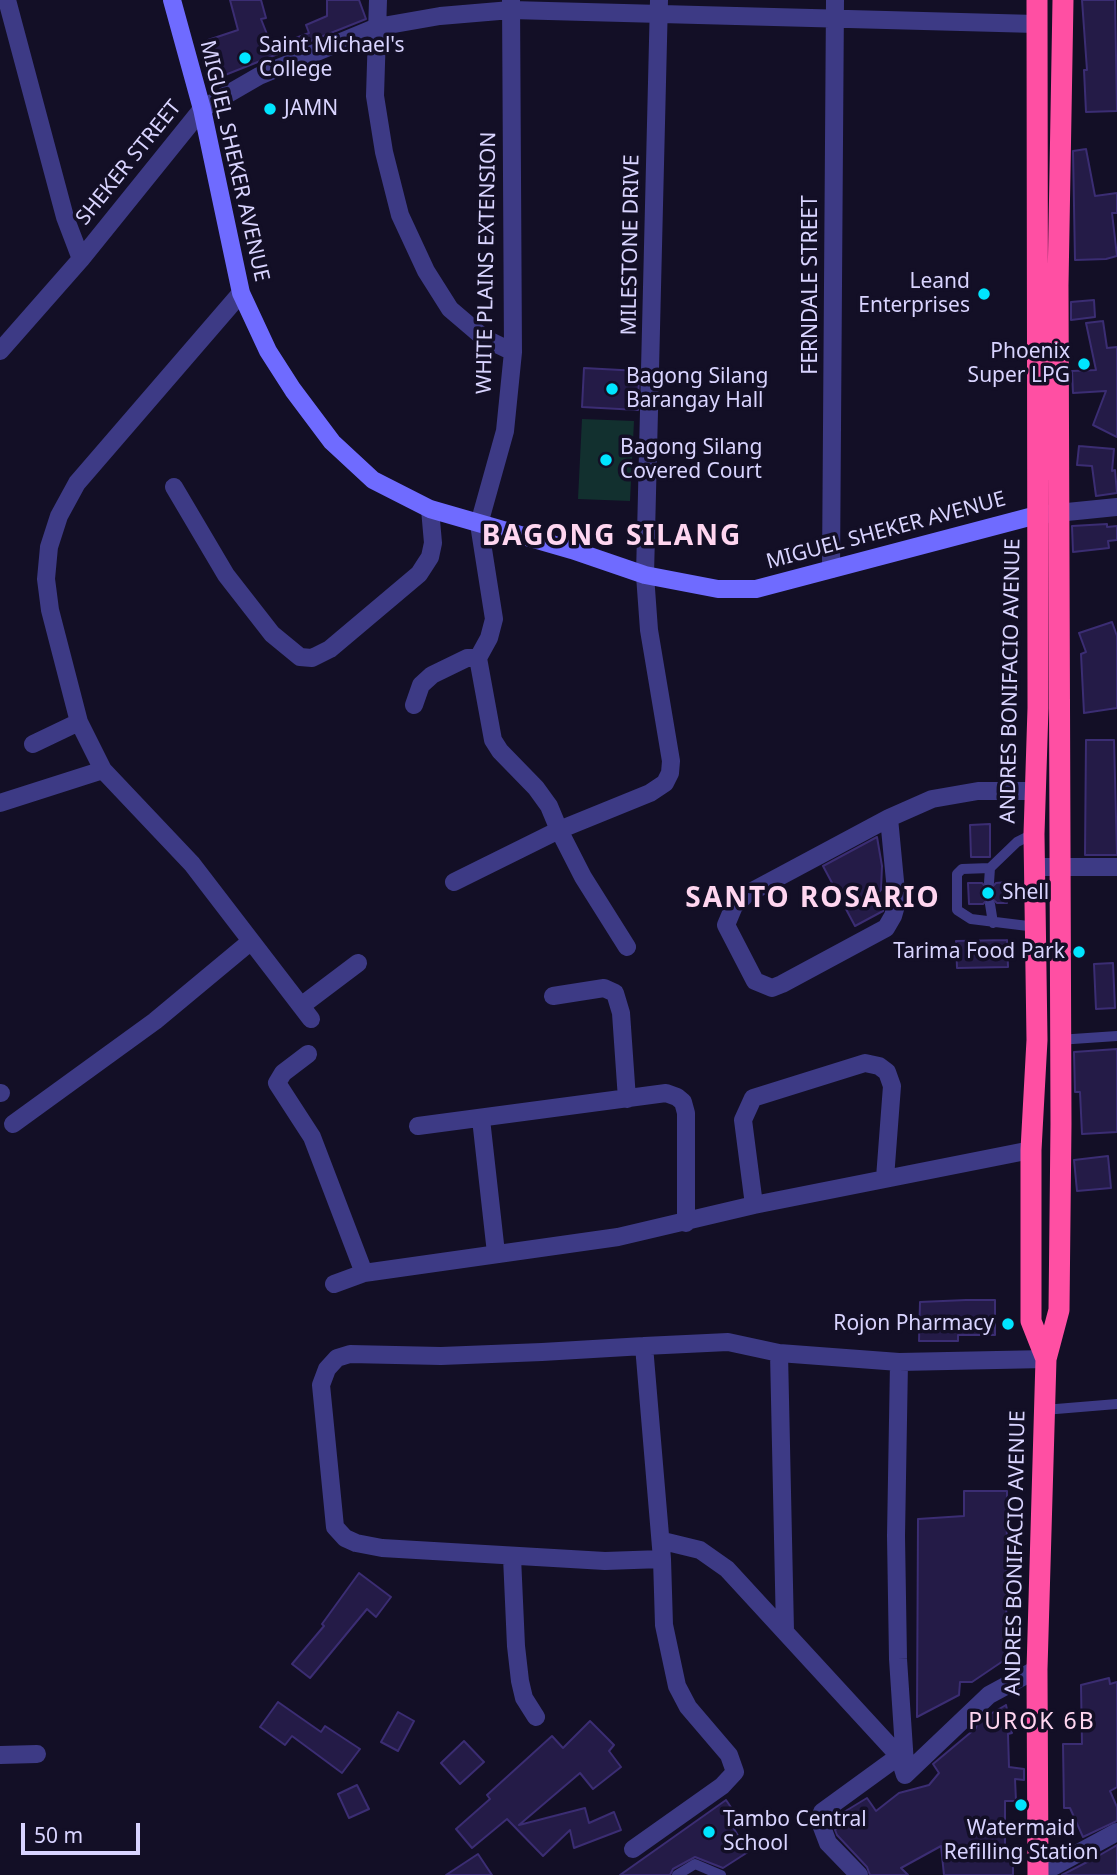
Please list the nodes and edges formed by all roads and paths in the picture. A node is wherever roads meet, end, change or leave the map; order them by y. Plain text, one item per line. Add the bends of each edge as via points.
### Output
1 (7, 0) edge
2 (172, 0) edge
3 (378, 0) edge
4 (1037, 0) edge
5 (1063, 0) edge
6 (511, 5) edge
7 (659, 7) edge
8 (835, 9) edge
9 (1036, 24) junction
10 (377, 27) junction
11 (202, 109) junction
12 (81, 259) junction
13 (241, 293) junction
14 (1, 348) edge
15 (513, 352) junction
16 (174, 487) dead end
17 (1117, 507) edge
18 (430, 509) junction
19 (1061, 512) junction
20 (1037, 515) junction
21 (479, 524) junction
22 (831, 569) junction
23 (645, 575) junction
24 (478, 658) junction
25 (414, 705) dead end
26 (79, 722) junction
27 (33, 744) dead end
28 (103, 769) junction
29 (1034, 791) junction
30 (0, 803) edge
31 (890, 818) junction
32 (559, 830) junction
33 (1034, 834) junction
34 (1035, 867) junction
35 (1117, 867) edge
36 (990, 868) junction
37 (1060, 868) junction
38 (454, 882) dead end
39 (989, 883) dead end
40 (990, 904) dead end
41 (993, 923) junction
42 (1037, 927) junction
43 (250, 943) junction
44 (627, 947) dead end
45 (358, 963) dead end
46 (553, 996) dead end
47 (1117, 1035) edge
48 (1037, 1040) junction
49 (1062, 1040) junction
50 (308, 1054) dead end
51 (627, 1099) junction
52 (481, 1119) junction
53 (13, 1124) dead end
54 (418, 1126) dead end
55 (1031, 1150) junction
56 (885, 1178) junction
57 (754, 1205) junction
58 (687, 1223) junction
59 (496, 1253) junction
60 (364, 1273) junction
61 (334, 1284) dead end
62 (644, 1346) junction
63 (779, 1353) junction
64 (1046, 1359) junction
65 (900, 1362) junction
66 (1117, 1404) edge
67 (1044, 1410) junction
68 (662, 1550) junction
69 (512, 1557) junction
70 (785, 1631) junction
71 (1037, 1669) junction
72 (536, 1717) dead end
73 (37, 1754) dead end
74 (0, 1755) edge
75 (899, 1756) junction
76 (905, 1775) junction
77 (1117, 1832) edge
78 (633, 1849) dead end
79 (677, 1875) edge
80 (721, 1875) edge
81 (859, 1875) edge
82 (1038, 1875) edge

1 - 12 street via 65,217
2 - 11 street, MIGUEL SHEKER AVENUE
3 - 10 street
4 - 9 highway, ANDRES BONIFACIO AVENUE
5 - 19 highway, ANDRES BONIFACIO AVENUE via 1058,285
6 - 7 street, SHEKER STREET
6 - 10 street, SHEKER STREET
6 - 15 street, WHITE PLAINS EXTENSION
7 - 8 street, SHEKER STREET
7 - 23 street, MILESTONE DRIVE
8 - 9 street, SHEKER STREET
8 - 22 street, FERNDALE STREET
9 - 20 highway, ANDRES BONIFACIO AVENUE
10 - 11 street, SHEKER STREET via 269,71
10 - 15 street via 375,96 400,215 450,309 484,338
11 - 12 street, SHEKER STREET
11 - 13 street, MIGUEL SHEKER AVENUE
12 - 14 street, SHEKER STREET
13 - 18 street, MIGUEL SHEKER AVENUE via 268,351 332,442 373,480
13 - 26 street via 77,483 59,516 49,547 46,579
15 - 21 street, WHITE PLAINS EXTENSION via 505,432
16 - 18 street via 226,575 272,634 300,657 331,649 419,574 433,543
17 - 19 street
18 - 21 street, MIGUEL SHEKER AVENUE
19 - 20 street
19 - 37 highway, ANDRES BONIFACIO AVENUE
20 - 22 street, MIGUEL SHEKER AVENUE
20 - 29 highway, ANDRES BONIFACIO AVENUE
21 - 23 street, MIGUEL SHEKER AVENUE
21 - 24 street via 494,609 489,638
22 - 23 street, MIGUEL SHEKER AVENUE via 756,589 718,590
23 - 32 street, MILESTONE DRIVE via 670,773 665,783 650,793
24 - 25 street via 467,658 432,675 421,685
24 - 32 street via 493,740 536,788
26 - 27 street
26 - 28 street
28 - 30 street
28 - 43 street via 192,864
29 - 31 street via 932,799
29 - 33 highway, ANDRES BONIFACIO AVENUE
31 - 31 street via 747,894 734,906 726,925 755,981 772,988 782,985 886,928 897,902
32 - 38 street
32 - 44 street
33 - 34 highway, ANDRES BONIFACIO AVENUE
33 - 36 lane via 1017,842
34 - 37 street
34 - 42 highway, ANDRES BONIFACIO AVENUE
35 - 37 street
36 - 39 lane
36 - 41 lane via 962,869 957,874 957,910 971,919
37 - 49 highway, ANDRES BONIFACIO AVENUE
40 - 41 lane
41 - 42 lane
42 - 48 highway, ANDRES BONIFACIO AVENUE
43 - 45 street via 306,1013
43 - 53 street via 156,1021
46 - 51 street via 604,988 615,993 621,1013
47 - 49 lane
48 - 49 lane
48 - 55 highway, ANDRES BONIFACIO AVENUE
49 - 64 highway, ANDRES BONIFACIO AVENUE via 1059,1310
50 - 60 street via 276,1083 312,1137
51 - 52 street
51 - 58 street via 666,1093 683,1102
52 - 54 street
52 - 59 street
55 - 56 street
55 - 64 highway, ANDRES BONIFACIO AVENUE via 1031,1321
56 - 57 street
56 - 57 street via 892,1086 887,1072 864,1063 753,1098 743,1120
57 - 58 street
58 - 59 street
59 - 60 street
60 - 61 street
62 - 63 street via 728,1342
62 - 68 street
62 - 69 street via 441,1356 350,1354 337,1358 327,1369 321,1385 332,1511 335,1527 345,1538 382,1548
63 - 65 street
63 - 70 street
64 - 65 street
64 - 67 highway, ANDRES BONIFACIO AVENUE
65 - 76 street via 897,1604
66 - 67 lane
67 - 71 highway, ANDRES BONIFACIO AVENUE
68 - 69 street via 605,1561
68 - 70 street via 686,1545 713,1557
68 - 78 street via 664,1625 677,1686 688,1707 729,1755 735,1772
69 - 72 street via 520,1681
70 - 75 street
71 - 76 street via 989,1695
71 - 82 highway, ANDRES BONIFACIO AVENUE
73 - 74 street
75 - 76 street
75 - 81 street via 822,1812 822,1832
77 - 82 street
79 - 80 lane via 695,1864

